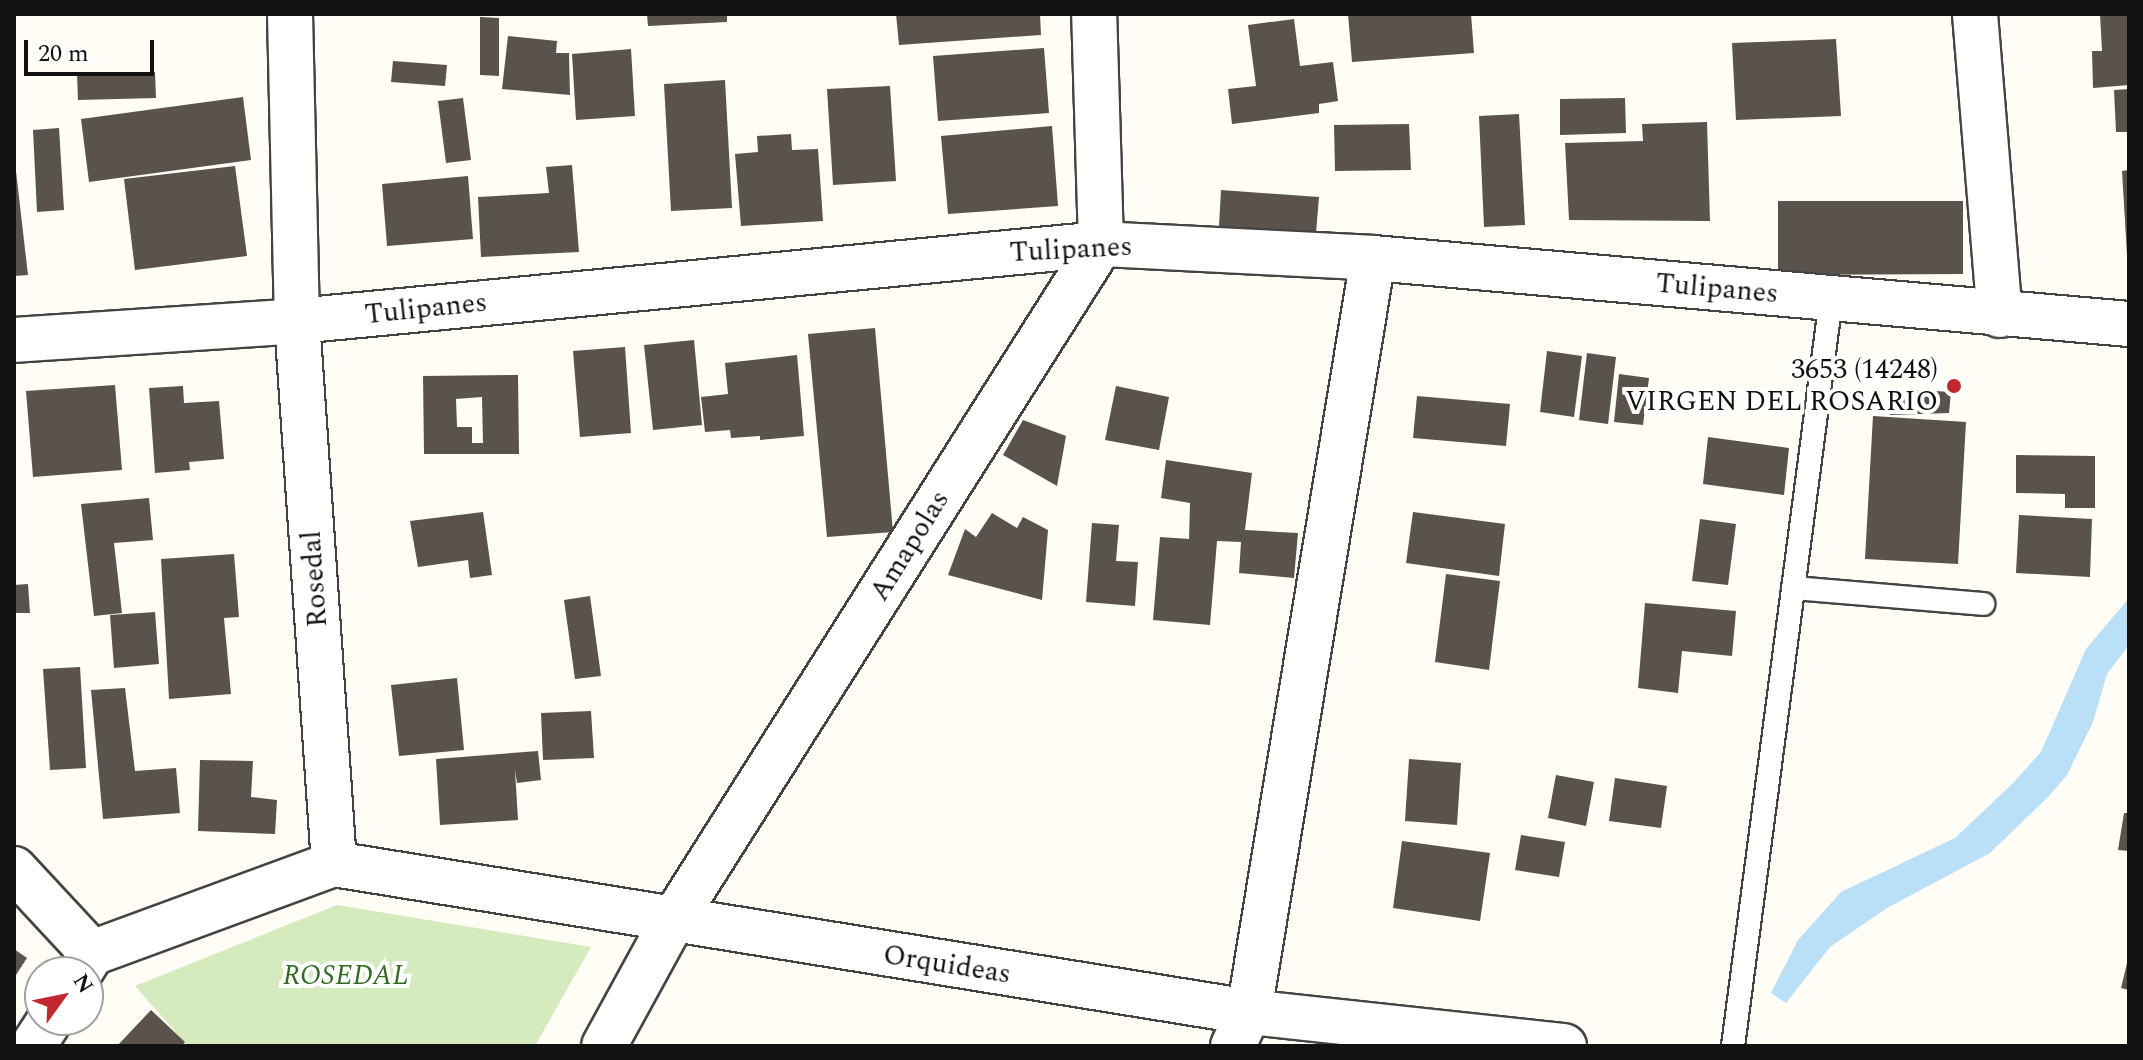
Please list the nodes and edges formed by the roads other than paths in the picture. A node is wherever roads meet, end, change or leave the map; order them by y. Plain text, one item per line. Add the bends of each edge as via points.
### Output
1 (290, 14) edge
2 (1094, 14) edge
3 (1975, 14) edge
4 (1101, 244) junction
5 (1373, 258) junction
6 (1831, 300) junction
7 (2000, 315) junction
8 (297, 321) junction
9 (2129, 324) edge
10 (14, 340) edge
11 (1793, 588) junction
12 (1983, 604) dead end
13 (334, 864) junction
14 (14, 869) edge
15 (672, 922) junction
16 (81, 956) edge
17 (101, 956) edge
18 (1241, 1029) edge
19 (604, 1046) edge
20 (1564, 1046) edge
21 (1733, 1046) edge

1 - 8 street, Rosedal
2 - 4 street
3 - 7 street
4 - 5 street, Tulipanes
4 - 8 street, Tulipanes
4 - 15 street, Amapolas
5 - 6 street, Tulipanes
5 - 18 street
6 - 7 street, Tulipanes
6 - 11 lane
7 - 9 street, Tulipanes
8 - 10 street, Tulipanes
8 - 13 street, Rosedal
11 - 12 lane
11 - 21 lane
13 - 15 street, Orquideas
13 - 17 street
14 - 16 street
15 - 18 street, Orquideas
15 - 19 street, Amapolas
18 - 20 street, Orquideas

